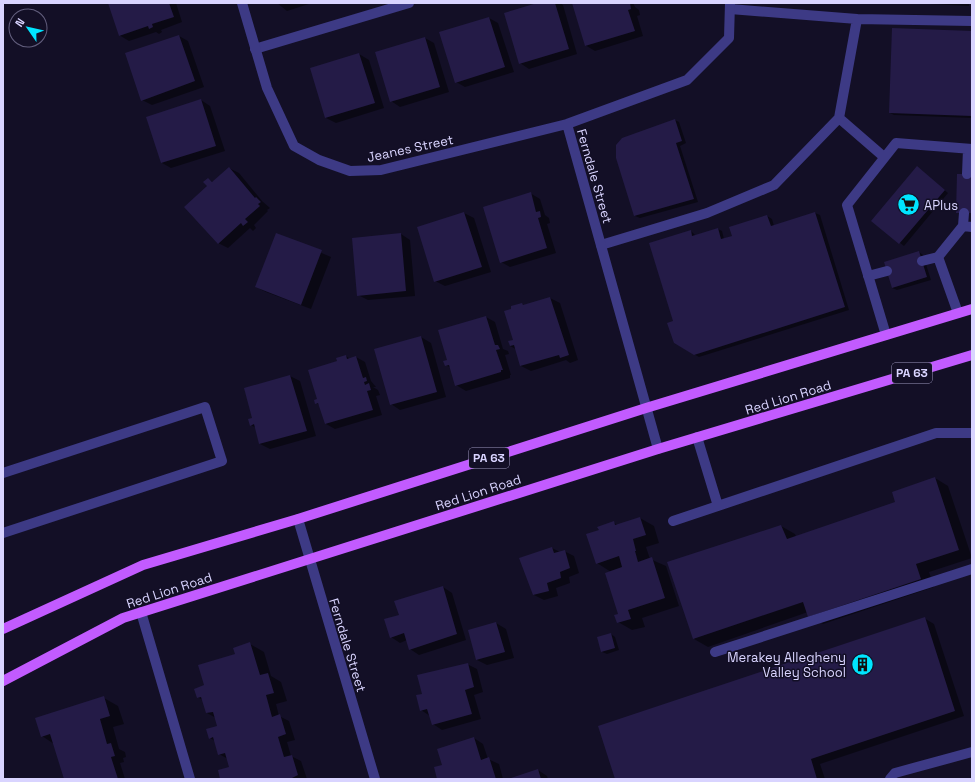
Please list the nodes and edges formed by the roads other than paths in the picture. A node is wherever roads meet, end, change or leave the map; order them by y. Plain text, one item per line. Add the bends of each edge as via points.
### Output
1 (242, 3) edge
2 (409, 3) edge
3 (730, 6) edge
4 (857, 19) junction
5 (972, 21) edge
6 (255, 49) junction
7 (838, 118) junction
8 (568, 124) junction
9 (970, 149) edge
10 (884, 157) junction
11 (966, 174) dead end
12 (964, 213) dead end
13 (967, 227) edge
14 (601, 245) junction
15 (938, 257) junction
16 (922, 261) dead end
17 (887, 271) dead end
18 (868, 276) junction
19 (972, 309) edge
20 (958, 313) junction
21 (886, 335) junction
22 (972, 355) edge
23 (646, 408) junction
24 (972, 433) edge
25 (697, 437) junction
26 (658, 449) junction
27 (3, 473) edge
28 (718, 506) junction
29 (298, 519) junction
30 (673, 521) dead end
31 (3, 533) edge
32 (309, 559) junction
33 (972, 569) edge
34 (141, 612) junction
35 (3, 629) edge
36 (715, 652) dead end
37 (3, 680) edge
38 (972, 752) edge
39 (190, 779) edge
40 (375, 779) edge
41 (890, 779) edge

1 - 6 street, Jeanes Street
2 - 6 street
3 - 4 street
3 - 8 street, Ferndale Street via 729,38 687,80
4 - 5 street
4 - 7 street
6 - 8 street, Jeanes Street via 267,88 294,146 319,160 350,171 381,170
7 - 10 street
7 - 14 street via 774,185 706,213
8 - 14 street, Ferndale Street
9 - 10 street via 896,142
9 - 11 street
10 - 18 street via 847,205
12 - 13 street
13 - 15 street
14 - 23 street, Ferndale Street
15 - 16 street
15 - 20 street
17 - 18 street
18 - 21 street
19 - 20 main road, PA 63
20 - 21 main road, PA 63
21 - 23 main road, PA 63
22 - 25 main road, Red Lion Road / PA 63
23 - 26 street, Ferndale Street
23 - 29 main road, PA 63
24 - 28 street via 936,433
25 - 26 main road, Red Lion Road / PA 63
25 - 28 street
26 - 32 main road, Red Lion Road / PA 63
27 - 31 street via 205,407 222,462
28 - 30 street
29 - 32 street, Ferndale Street
29 - 35 main road, PA 63 via 143,565
32 - 34 main road, Red Lion Road / PA 63
32 - 40 street, Ferndale Street
33 - 36 street
34 - 37 main road, Red Lion Road / PA 63 via 123,618
34 - 39 street
38 - 41 street via 895,773

